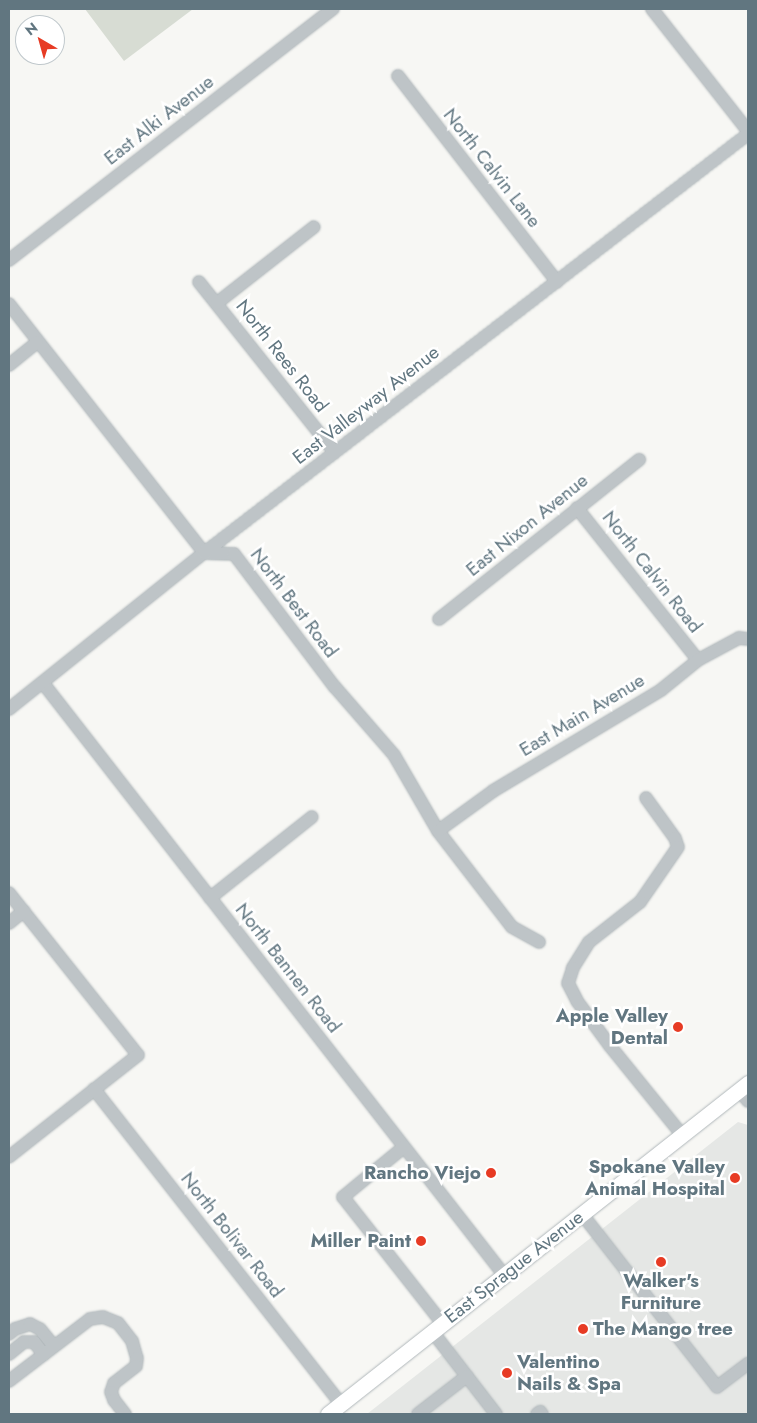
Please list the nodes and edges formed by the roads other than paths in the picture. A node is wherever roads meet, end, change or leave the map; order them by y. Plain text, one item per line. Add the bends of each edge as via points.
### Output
1 (333, 9) edge
2 (652, 9) edge
3 (398, 76) dead end
4 (748, 133) edge
5 (314, 227) dead end
6 (9, 260) edge
7 (199, 282) dead end
8 (557, 282) junction
9 (217, 303) junction
10 (9, 304) edge
11 (37, 342) junction
12 (9, 365) edge
13 (335, 453) junction
14 (639, 460) dead end
15 (577, 508) junction
16 (204, 553) junction
17 (439, 619) dead end
18 (748, 639) edge
19 (698, 660) junction
20 (43, 683) junction
21 (9, 707) edge
22 (646, 798) dead end
23 (312, 817) dead end
24 (438, 831) junction
25 (9, 893) edge
26 (210, 898) junction
27 (24, 912) junction
28 (9, 923) edge
29 (539, 942) dead end
30 (94, 1089) junction
31 (745, 1091) edge
32 (682, 1135) junction
33 (404, 1147) junction
34 (9, 1157) edge
35 (582, 1214) junction
36 (504, 1276) junction
37 (437, 1327) junction
38 (9, 1334) edge
39 (54, 1346) junction
40 (9, 1354) edge
41 (44, 1355) junction
42 (748, 1364) edge
43 (467, 1376) junction
44 (9, 1381) edge
45 (340, 1404) junction
46 (125, 1414) edge
47 (328, 1414) edge
48 (418, 1414) edge
49 (496, 1414) edge
50 (537, 1414) edge
51 (542, 1414) edge

1 - 6 street, East Alki Avenue
2 - 4 street
3 - 8 street, North Calvin Lane
4 - 8 street, East Valleyway Avenue
5 - 9 street
7 - 9 street, North Rees Road
8 - 13 street, East Valleyway Avenue
9 - 13 street, North Rees Road
10 - 11 street
11 - 12 street
11 - 16 street
13 - 16 street, East Valleyway Avenue
14 - 15 street, East Nixon Avenue
15 - 17 street, East Nixon Avenue
15 - 19 street, North Calvin Road
16 - 20 street, East Valleyway Avenue
16 - 24 street, North Best Road via 234,554 334,686 394,755
18 - 19 street, East Main Avenue via 739,638
19 - 24 street, East Main Avenue via 661,690 493,791
20 - 21 street, East Valleyway Avenue
20 - 26 street, North Bannen Road
22 - 32 street via 678,847 640,902 590,942 572,968 568,984 610,1046
23 - 26 street
24 - 29 street, North Best Road via 512,927
25 - 27 street
26 - 33 street, North Bannen Road
27 - 28 street
27 - 30 street via 138,1054
30 - 34 street
30 - 45 street, North Bolivar Road
31 - 32 main road, East Sprague Avenue
32 - 35 main road, East Sprague Avenue
33 - 36 street, North Bannen Road
33 - 37 street via 343,1197
35 - 36 main road, East Sprague Avenue
35 - 42 street via 717,1387
36 - 37 main road, East Sprague Avenue
37 - 43 street
37 - 45 main road, East Sprague Avenue
38 - 39 street via 30,1324 40,1329
39 - 41 street
39 - 46 street via 90,1319 103,1317 118,1323 132,1341 137,1358 136,1366 114,1383 112,1392
40 - 41 street via 24,1342 34,1342
41 - 44 street
43 - 48 street
43 - 49 street
45 - 47 main road, East Sprague Avenue
50 - 51 street

